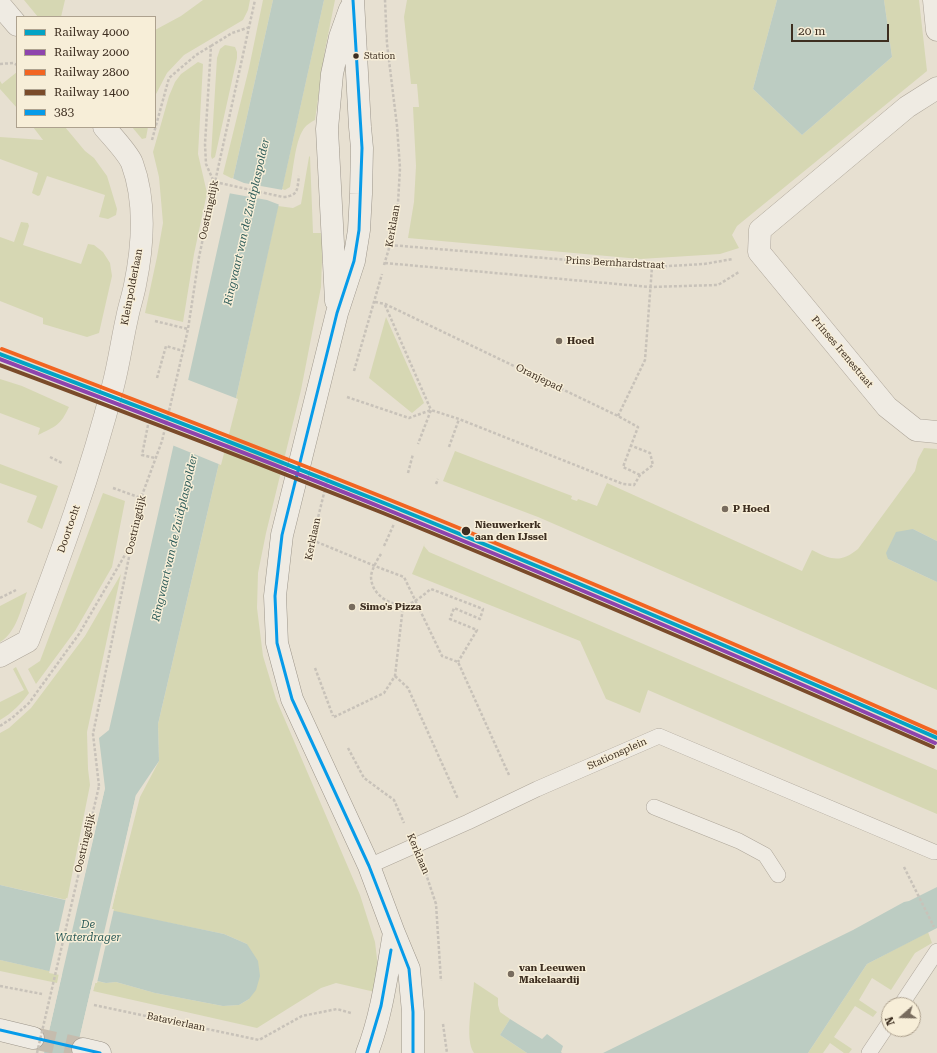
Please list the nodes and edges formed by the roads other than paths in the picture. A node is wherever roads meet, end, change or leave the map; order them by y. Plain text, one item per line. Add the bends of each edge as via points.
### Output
1 (353, 0) edge
2 (934, 0) edge
3 (0, 5) edge
4 (16, 24) edge
5 (937, 30) edge
6 (937, 88) edge
7 (105, 128) edge
8 (336, 313) junction
9 (114, 385) joint
10 (937, 432) edge
11 (0, 656) edge
12 (654, 807) dead end
13 (934, 852) dead end
14 (369, 866) junction
15 (778, 875) dead end
16 (394, 933) junction
17 (937, 951) edge
18 (906, 997) edge
19 (0, 1030) edge
20 (881, 1035) edge
21 (35, 1045) tunnel mouth
22 (367, 1053) edge
23 (413, 1053) edge
24 (869, 1053) edge

1 - 8 street via 340,37 332,74 327,129
1 - 8 street via 362,148 361,194 354,261
2 - 5 street
3 - 4 street
6 - 10 street, Prinses Irenestraat via 907,107 760,230 759,252 887,406 916,430
7 - 9 street, Kleinpolderlaan via 132,161 141,216 141,247 135,285
8 - 14 street via 282,535 275,596 277,643 292,698
9 - 11 street, Doortocht via 69,530 28,641
12 - 15 lane via 739,841 765,855
13 - 14 lane, Stationsplein via 659,736
14 - 16 street
16 - 22 street via 378,1021
16 - 23 street via 409,969
17 - 18 lane
19 - 21 street
20 - 24 lane

